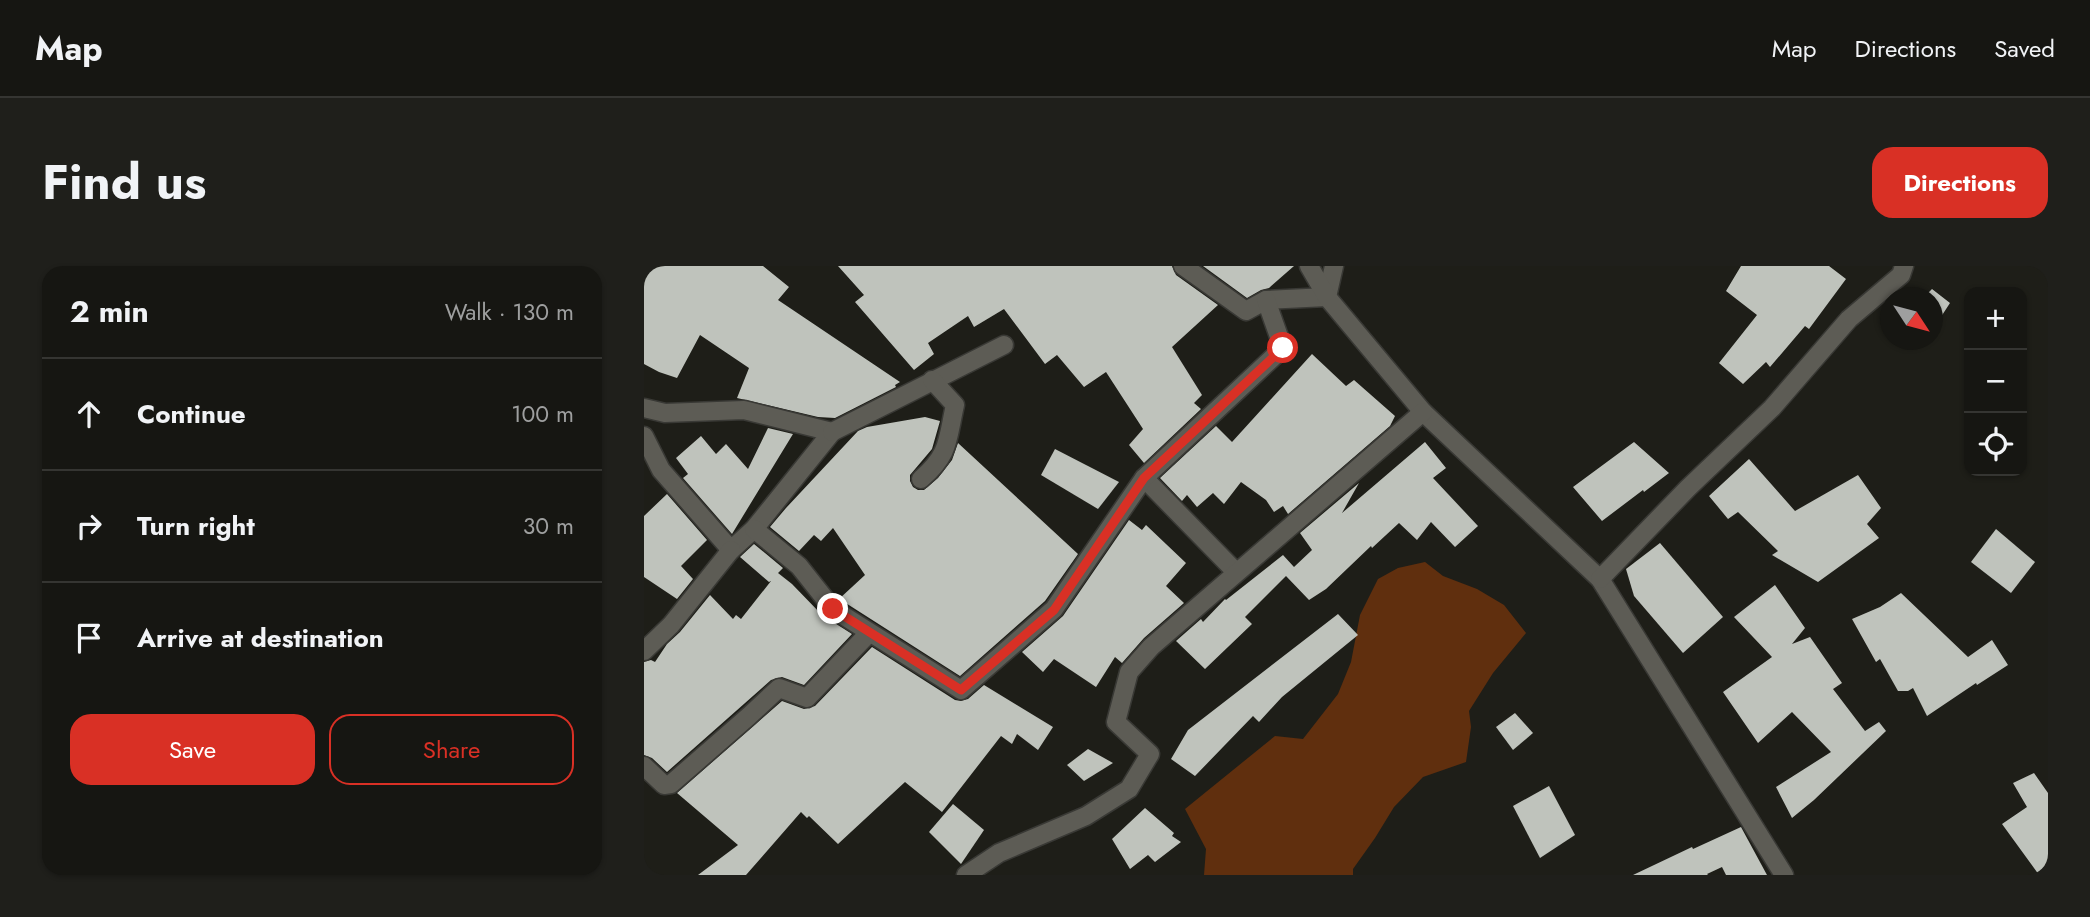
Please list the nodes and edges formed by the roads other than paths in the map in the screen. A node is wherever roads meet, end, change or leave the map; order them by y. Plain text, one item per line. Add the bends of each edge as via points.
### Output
1 (1183, 266) edge
2 (1309, 266) edge
3 (1334, 266) edge
4 (1920, 266) edge
5 (1902, 271) edge
6 (1327, 297) junction
7 (1266, 300) junction
8 (1003, 345) dead end
9 (932, 380) junction
10 (644, 408) edge
11 (1423, 412) junction
12 (832, 432) junction
13 (644, 436) edge
14 (1144, 478) junction
15 (921, 479) dead end
16 (754, 528) junction
17 (731, 550) junction
18 (1236, 572) junction
19 (1600, 579) junction
20 (869, 633) junction
21 (644, 652) edge
22 (644, 766) edge
23 (966, 875) edge
24 (1784, 875) edge

1 - 7 street via 1246,311
2 - 6 street
3 - 6 street
4 - 5 street
5 - 19 street via 1849,319 1772,408
6 - 7 street
6 - 11 street
7 - 14 street via 1283,348
8 - 9 street
9 - 12 street
9 - 15 street via 955,405 943,456
10 - 12 street via 665,412 744,410
11 - 18 street
11 - 19 street
12 - 16 street
13 - 17 street via 661,470
14 - 18 street
14 - 20 street via 1054,610 961,690
16 - 17 street
16 - 20 street via 799,566 833,609
17 - 21 street
18 - 23 street via 1151,647 1129,673 1116,722 1150,754 1129,789 1086,816 999,853
19 - 24 street
20 - 22 street via 807,698 779,688 671,785 664,785

